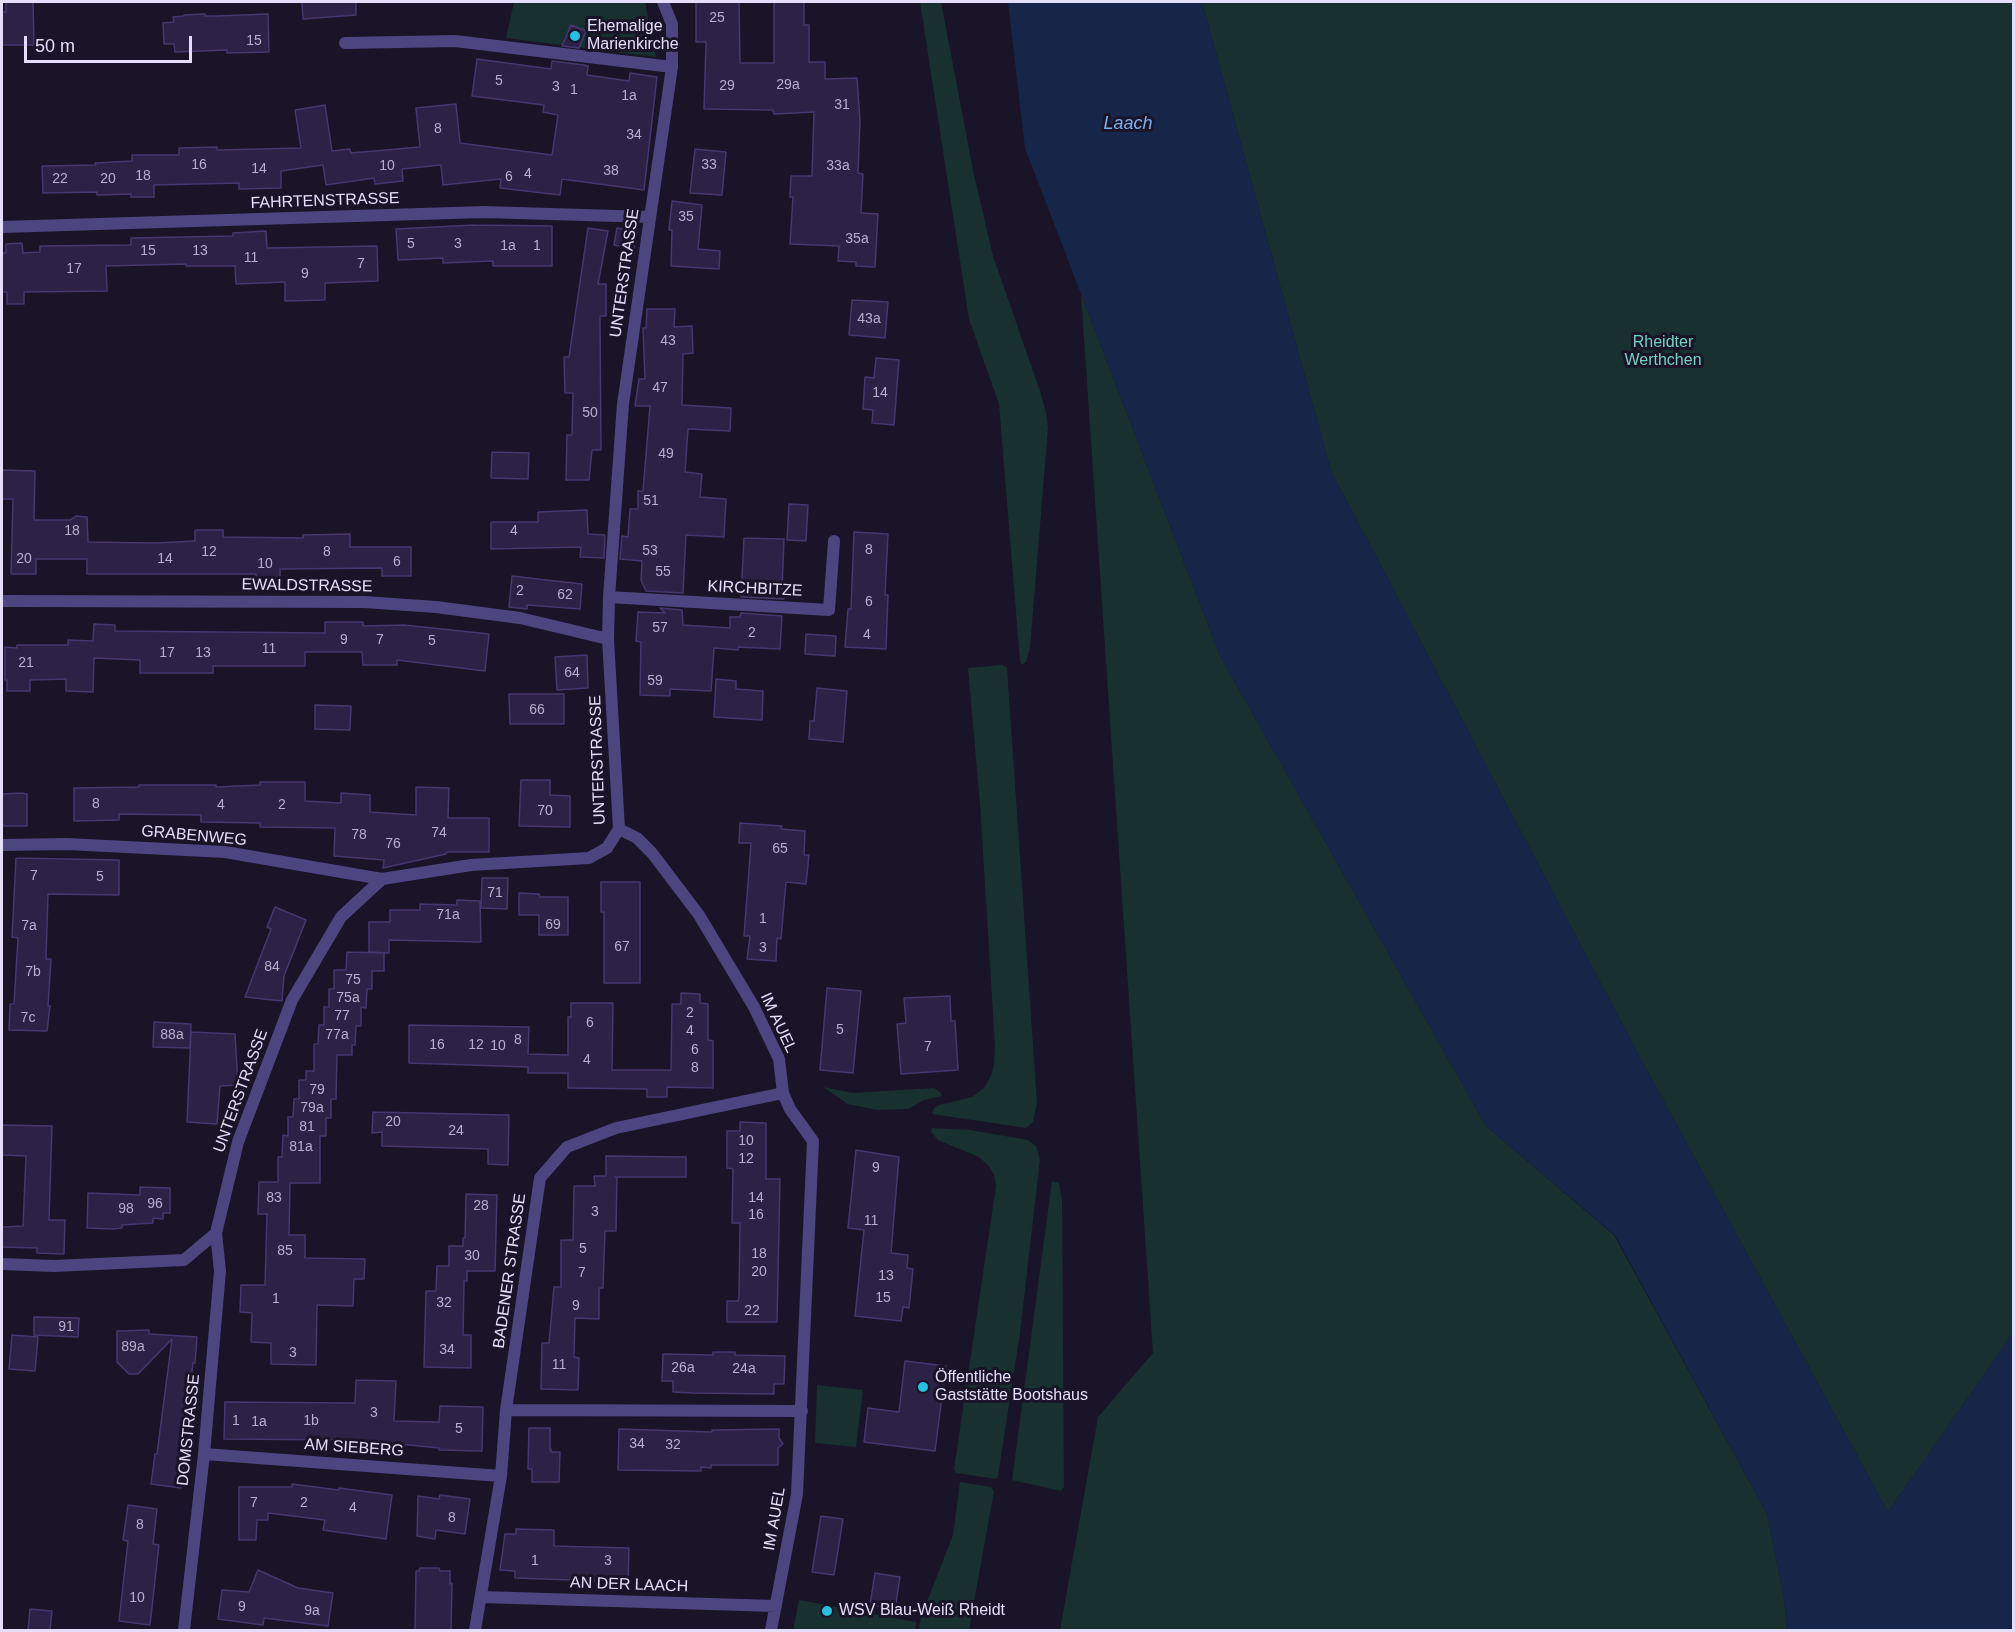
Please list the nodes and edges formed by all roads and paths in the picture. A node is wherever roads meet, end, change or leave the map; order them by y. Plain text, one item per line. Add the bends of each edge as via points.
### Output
1 (663, 2) edge
2 (345, 43) dead end
3 (672, 67) junction
4 (650, 217) junction
5 (2, 227) edge
6 (834, 541) dead end
7 (609, 597) junction
8 (2, 601) edge
9 (608, 639) junction
10 (620, 829) junction
11 (2, 844) edge
12 (382, 879) junction
13 (783, 1093) junction
14 (216, 1233) junction
15 (2, 1264) edge
16 (506, 1410) junction
17 (802, 1411) junction
18 (204, 1454) junction
19 (501, 1476) junction
20 (481, 1596) junction
21 (776, 1606) junction
22 (184, 1630) edge
23 (475, 1630) edge
24 (771, 1630) edge

1 - 3 street, UNTERSTRASSE via 672,24
2 - 3 street via 455,41
3 - 4 street, UNTERSTRASSE
4 - 5 street, FAHRTENSTRASSE via 484,212
4 - 7 street, UNTERSTRASSE via 623,404
6 - 7 street, KIRCHBITZE via 829,610
7 - 9 street, UNTERSTRASSE
8 - 9 street, EWALDSTRASSE via 364,602 520,618
9 - 10 street, UNTERSTRASSE
10 - 12 street, UNTERSTRASSE via 607,848 589,858 471,865
10 - 13 street, IM AUEL via 652,853 699,915 753,1006 779,1059
11 - 12 street, GRABENWEG via 225,852
12 - 14 street, UNTERSTRASSE via 341,917 292,1000 238,1142
13 - 16 street, BADENER STRASSE via 616,1128 567,1147 540,1178
13 - 17 street, IM AUEL via 813,1141
14 - 15 street via 184,1260 54,1266
14 - 18 street, DOMSTRASSE via 220,1271
16 - 17 street
16 - 19 street, BADENER STRASSE
17 - 21 street, IM AUEL via 797,1494
18 - 19 street, AM SIEBERG
18 - 22 street, DOMSTRASSE
19 - 20 street, BADENER STRASSE
20 - 21 street, AN DER LAACH
20 - 23 street, BADENER STRASSE
21 - 24 street, IM AUEL

